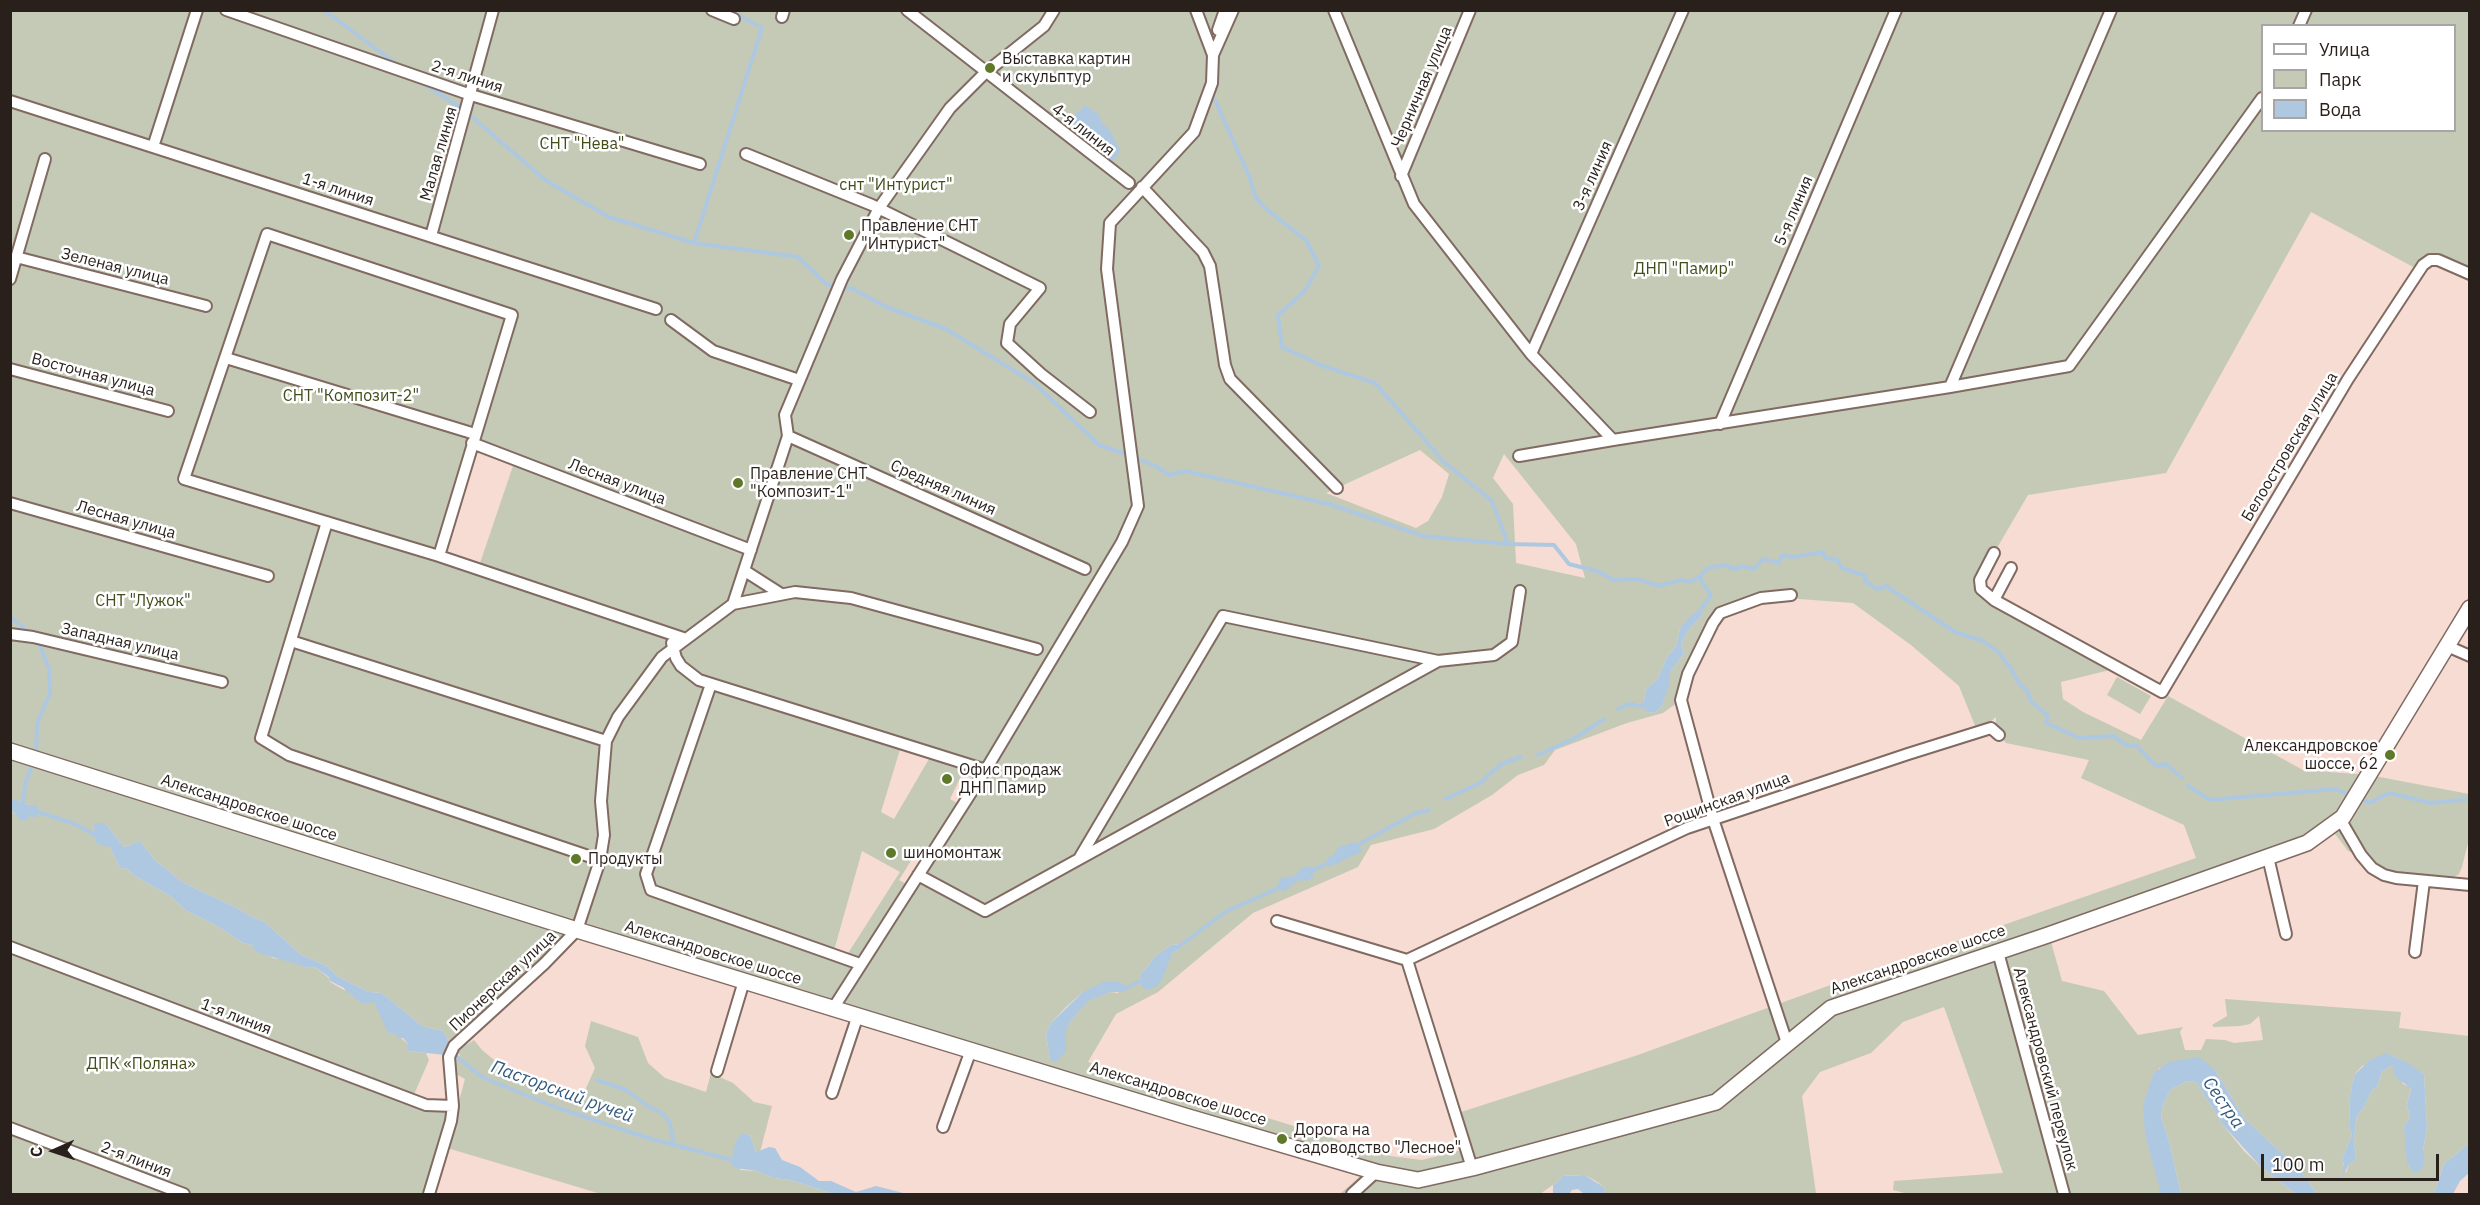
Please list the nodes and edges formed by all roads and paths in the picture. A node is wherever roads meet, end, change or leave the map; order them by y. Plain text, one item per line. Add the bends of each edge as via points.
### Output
1 (196, 10) edge
2 (226, 10) edge
3 (493, 10) edge
4 (712, 10) edge
5 (907, 10) edge
6 (1054, 10) edge
7 (1196, 10) edge
8 (1225, 10) edge
9 (1233, 10) edge
10 (1334, 10) edge
11 (1470, 10) edge
12 (1683, 10) edge
13 (1896, 10) edge
14 (2111, 10) edge
15 (2306, 10) edge
16 (734, 18) dead end
17 (2300, 24) edge
18 (1212, 52) junction
19 (985, 73) junction
20 (470, 99) junction
21 (2261, 99) edge
22 (10, 101) edge
23 (153, 147) junction
24 (746, 154) dead end
25 (45, 159) dead end
26 (700, 164) dead end
27 (1401, 176) junction
28 (1129, 183) dead end
29 (1142, 188) junction
30 (879, 208) junction
31 (431, 236) junction
32 (16, 257) junction
33 (2469, 274) edge
34 (10, 279) edge
35 (206, 306) dead end
36 (656, 309) dead end
37 (671, 320) dead end
38 (1531, 354) junction
39 (226, 358) junction
40 (10, 369) edge
41 (799, 380) junction
42 (1950, 387) junction
43 (168, 411) dead end
44 (1090, 412) dead end
45 (1720, 424) junction
46 (788, 436) junction
47 (474, 438) junction
48 (1613, 440) junction
49 (1519, 456) dead end
50 (1337, 488) dead end
51 (10, 503) edge
52 (327, 522) junction
53 (751, 550) junction
54 (1994, 553) dead end
55 (439, 556) junction
56 (2011, 568) dead end
57 (1085, 569) dead end
58 (745, 571) junction
59 (268, 576) dead end
60 (1520, 591) dead end
61 (781, 594) junction
62 (1791, 595) dead end
63 (1994, 600) junction
64 (733, 604) junction
65 (2469, 608) edge
66 (667, 632) junction
67 (10, 634) edge
68 (686, 639) junction
69 (291, 641) junction
70 (2447, 646) junction
71 (674, 648) junction
72 (1037, 649) dead end
73 (2469, 656) edge
74 (1438, 662) junction
75 (222, 682) dead end
76 (711, 684) junction
77 (1999, 735) dead end
78 (606, 741) junction
79 (10, 751) edge
80 (986, 770) junction
81 (2344, 814) junction
82 (1713, 819) junction
83 (2268, 857) junction
84 (1079, 859) junction
85 (600, 860) junction
86 (918, 874) junction
87 (2424, 881) junction
88 (2469, 885) edge
89 (1277, 921) dead end
90 (577, 930) junction
91 (2286, 934) dead end
92 (10, 947) edge
93 (2415, 951) dead end
94 (1998, 952) junction
95 (1407, 960) junction
96 (860, 964) junction
97 (744, 981) junction
98 (834, 1008) junction
99 (858, 1015) junction
100 (1787, 1043) junction
101 (971, 1050) junction
102 (717, 1071) dead end
103 (832, 1093) dead end
104 (453, 1106) junction
105 (943, 1127) dead end
106 (10, 1128) edge
107 (1472, 1168) junction
108 (1376, 1172) junction
109 (184, 1194) edge
110 (429, 1194) edge
111 (1352, 1194) edge
112 (2064, 1194) edge

1 - 23 street
2 - 20 street, 2-я линия
3 - 20 street, Малая линия
4 - 16 street
5 - 19 street, 4-я линия
6 - 19 street via 1044,26
7 - 18 street
8 - 18 street
9 - 18 street
10 - 27 street
11 - 27 street, Черничная улица
12 - 38 street, 3-я линия
13 - 45 street, 5-я линия
14 - 42 street
15 - 17 street
18 - 29 street via 1212,83 1194,132
19 - 28 street, 4-я линия
19 - 30 street via 950,108
20 - 26 street, 2-я линия
20 - 31 street, Малая линия
21 - 42 street via 2069,366
22 - 23 street, 1-я линия
23 - 31 street, 1-я линия
24 - 30 street
25 - 32 street
27 - 38 street via 1414,204
29 - 50 street via 1203,252 1210,266 1230,379
29 - 80 street via 1110,223 1107,269 1138,506 1122,542
30 - 41 street via 835,294
30 - 44 street via 1040,288 1010,324 1006,343
31 - 36 street, 1-я линия
32 - 34 street
32 - 35 street, Зеленая улица
33 - 63 street, Белоостровская улица via 2438,260 2423,265 2348,379 2162,692
37 - 41 street via 713,351
38 - 48 street
39 - 47 street, Лесная улица
39 - 47 street via 267,234 512,315
39 - 52 street via 184,479
40 - 43 street, Восточная улица
41 - 46 street via 785,416
42 - 45 street
45 - 48 street
46 - 53 street
46 - 57 street, Средняя линия
47 - 53 street, Лесная улица
47 - 55 street
48 - 49 street
51 - 59 street, Лесная улица
52 - 55 street
52 - 69 street
53 - 58 street
54 - 63 street via 1980,580 1981,589
55 - 66 street
56 - 63 street
58 - 61 street
58 - 64 street
60 - 74 street via 1512,642 1494,655
61 - 64 street
61 - 72 street via 795,591 851,598
62 - 82 street via 1761,598 1720,613 1688,674 1681,700
64 - 68 street
65 - 70 street, Александровское шоссе
66 - 68 street
66 - 71 street
67 - 75 street, Западная улица
68 - 71 street
69 - 78 street
69 - 85 street via 261,738 289,755
70 - 73 street
70 - 81 street, Александровское шоссе
71 - 76 street via 681,666
71 - 78 street via 662,657 618,717
74 - 84 street
74 - 84 street via 1223,615
76 - 80 street
76 - 96 street via 646,874 651,890
77 - 82 street, Рощинская улица via 1991,728
78 - 85 street
79 - 90 street, Александровское шоссе
80 - 86 street
81 - 83 street, Александровское шоссе via 2307,843
81 - 87 street via 2361,855 2372,868 2396,878
82 - 95 street, Рощинская улица
82 - 100 street
83 - 91 street
83 - 94 street, Александровское шоссе
84 - 86 street via 985,911
85 - 90 street
86 - 96 street
87 - 88 street
87 - 93 street
89 - 95 street
90 - 97 street, Александровское шоссе
90 - 104 street, Пионерская улица via 454,1046 448,1057
92 - 104 street, 1-я линия via 426,1105
94 - 100 street, Александровское шоссе via 1831,1008
94 - 112 street, Александровский переулок
95 - 107 street
96 - 98 street
97 - 98 street, Александровское шоссе
97 - 102 street
98 - 99 street, Александровское шоссе
99 - 101 street, Александровское шоссе
99 - 103 street
100 - 107 street, Александровское шоссе via 1716,1102
101 - 105 street
101 - 108 street, Александровское шоссе
104 - 110 street, Пионерская улица
106 - 109 street, 2-я линия
107 - 108 street, Александровское шоссе via 1418,1180
108 - 111 street

